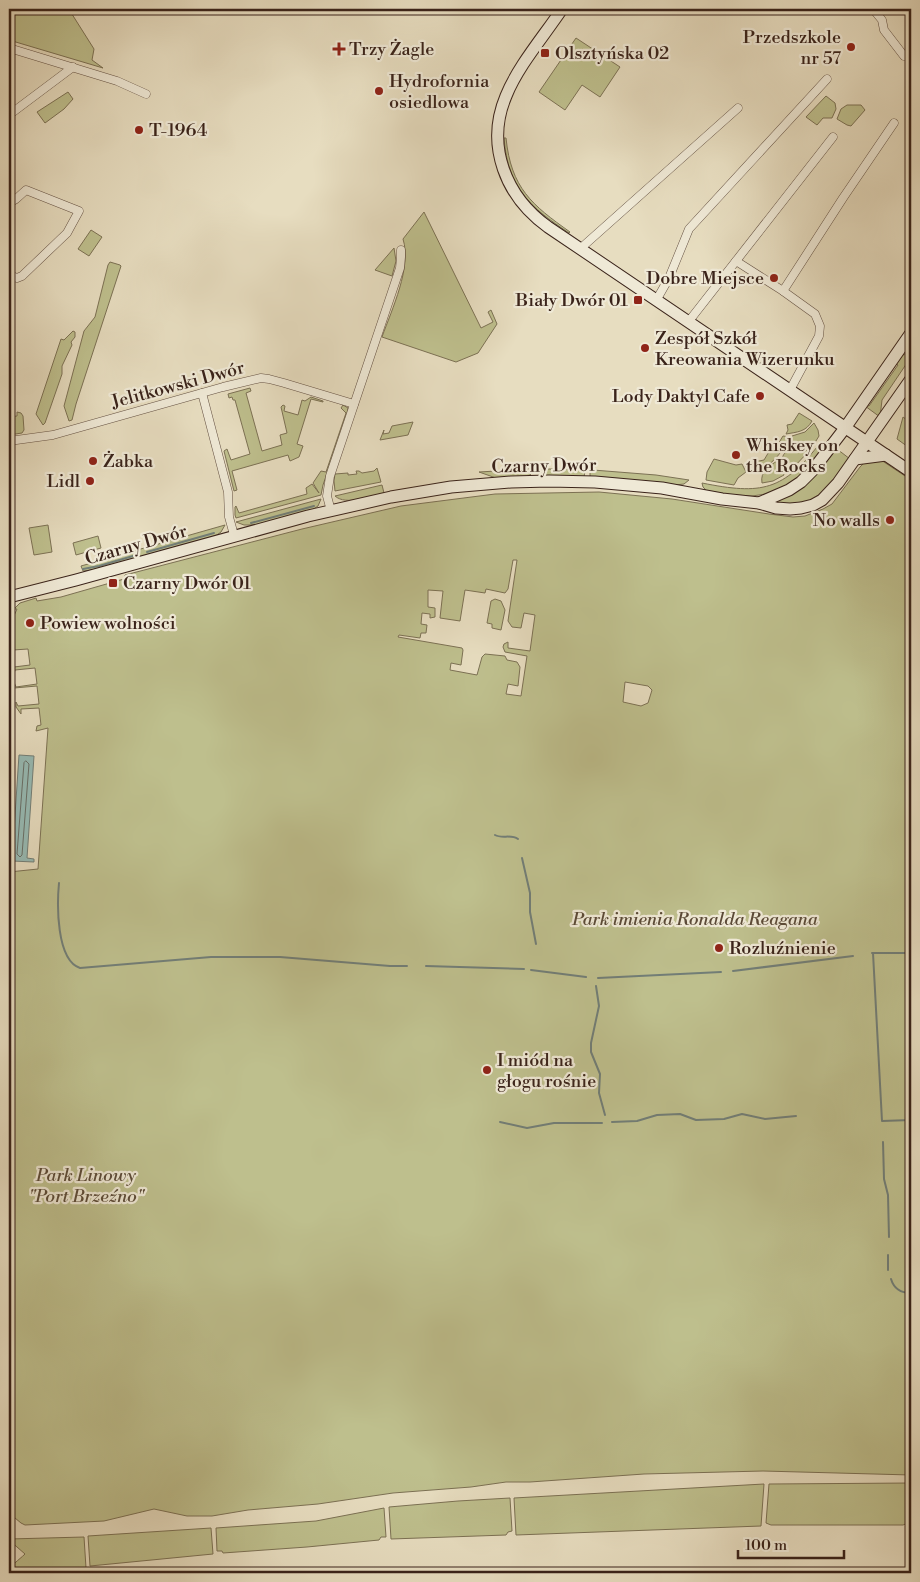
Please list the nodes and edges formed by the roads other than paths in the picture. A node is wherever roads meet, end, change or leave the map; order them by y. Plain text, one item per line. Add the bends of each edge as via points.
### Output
1 (873, 9) edge
2 (559, 10) edge
3 (9, 48) edge
4 (904, 56) dead end
5 (53, 61) junction
6 (73, 67) junction
7 (57, 79) junction
8 (827, 79) dead end
9 (146, 94) dead end
10 (738, 108) dead end
11 (9, 115) edge
12 (894, 123) dead end
13 (833, 138) dead end
14 (9, 203) edge
15 (581, 248) junction
16 (401, 250) dead end
17 (736, 261) junction
18 (9, 275) edge
19 (783, 291) junction
20 (657, 299) junction
21 (689, 321) junction
22 (911, 333) edge
23 (907, 348) edge
24 (911, 379) edge
25 (790, 390) junction
26 (202, 393) junction
27 (354, 404) junction
28 (845, 428) junction
29 (9, 441) edge
30 (867, 443) junction
31 (886, 455) junction
32 (856, 459) junction
33 (911, 472) edge
34 (759, 503) junction
35 (330, 511) junction
36 (234, 536) junction
37 (9, 597) edge

1 - 4 street
2 - 15 main road via 510,86 502,106 498,135 502,164 512,188 528,210
3 - 5 street
5 - 6 street
5 - 7 street
6 - 7 street
6 - 9 street
7 - 11 street
8 - 20 street via 689,229
10 - 15 street
12 - 19 street
13 - 17 street
14 - 18 street via 26,190 79,211 68,234 22,276
15 - 20 main road
16 - 27 street via 400,268
17 - 19 street
17 - 21 street
19 - 25 street via 811,311 820,326 819,336
20 - 21 main road
21 - 25 main road
22 - 23 main road, Czarny Dwór
23 - 28 main road, Czarny Dwór
24 - 30 main road, Czarny Dwór
25 - 28 main road
26 - 27 street, Jelitkowski Dwór via 269,379
26 - 29 street, Jelitkowski Dwór via 53,435
26 - 36 street via 228,492
27 - 35 street via 330,476 327,496
28 - 30 main road
28 - 34 main road, Czarny Dwór via 801,482
30 - 31 main road
30 - 32 main road, Czarny Dwór
31 - 32 main road
31 - 33 main road
32 - 34 main road, Czarny Dwór via 828,494 813,505 790,509
34 - 35 main road, Czarny Dwór via 644,486 549,481 435,489
35 - 36 main road, Czarny Dwór
36 - 37 main road, Czarny Dwór

